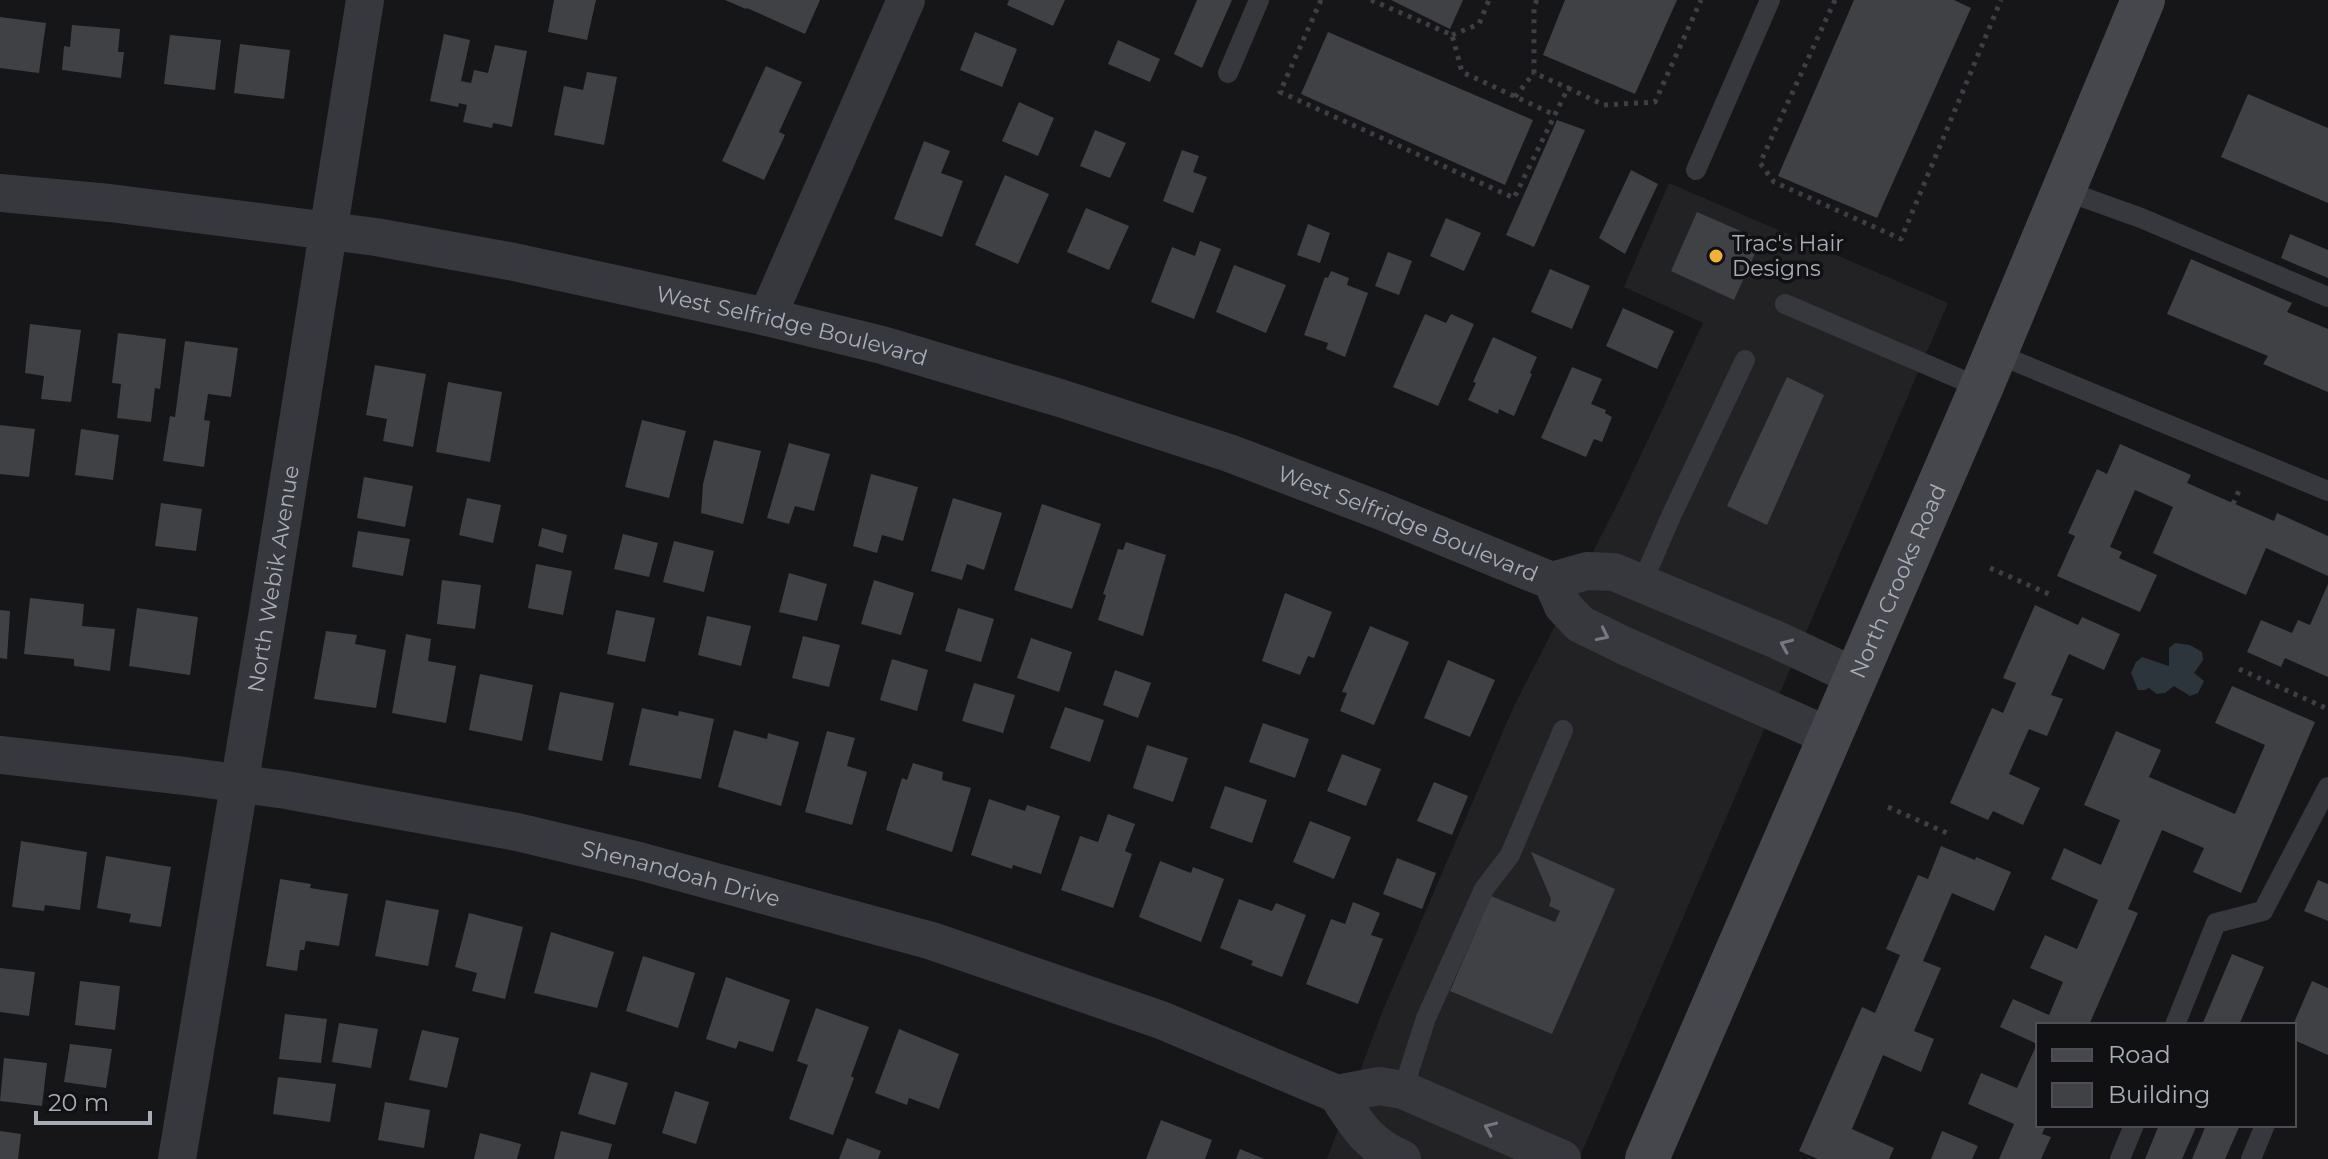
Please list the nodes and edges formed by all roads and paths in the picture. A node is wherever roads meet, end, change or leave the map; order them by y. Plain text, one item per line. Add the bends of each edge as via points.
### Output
1 (365, 0) edge
2 (906, 0) edge
3 (1259, 0) edge
4 (1321, 0) edge
5 (1371, 0) edge
6 (1489, 0) edge
7 (1537, 0) edge
8 (1701, 0) edge
9 (1770, 0) edge
10 (1835, 0) edge
11 (2001, 0) edge
12 (2143, 0) edge
13 (1452, 35) junction
14 (1228, 73) dead end
15 (1534, 73) junction
16 (1568, 88) junction
17 (1515, 97) junction
18 (1555, 115) junction
19 (1696, 170) dead end
20 (2063, 190) junction
21 (0, 193) edge
22 (328, 231) junction
23 (2328, 297) edge
24 (1785, 304) dead end
25 (767, 317) junction
26 (1745, 360) dead end
27 (1988, 370) junction
28 (2328, 491) edge
29 (1990, 568) dead end
30 (1552, 581) junction
31 (1642, 583) junction
32 (2051, 595) dead end
33 (2239, 669) dead end
34 (1856, 677) junction
35 (2328, 709) edge
36 (1563, 730) dead end
37 (1831, 737) junction
38 (0, 755) edge
39 (240, 783) junction
40 (2328, 787) edge
41 (1888, 807) dead end
42 (1947, 833) dead end
43 (2176, 1023) edge
44 (1403, 1090) junction
45 (1337, 1094) junction
46 (2133, 1127) edge
47 (2264, 1127) edge
48 (1387, 1156) edge
49 (177, 1159) edge
50 (1562, 1159) edge
51 (1647, 1159) edge
52 (2120, 1159) edge
53 (2251, 1159) edge

1 - 22 street, North Webik Avenue
2 - 25 street
3 - 14 lane
4 - 18 path via 1280,92 1514,198
5 - 13 path
6 - 13 path via 1479,24
7 - 15 path
8 - 16 path via 1655,102 1604,105
9 - 19 lane
10 - 11 path via 1760,163 1774,182 1901,239
12 - 20 main road, North Crooks Road
13 - 17 path via 1462,72
15 - 16 path
15 - 17 path
16 - 18 path
17 - 18 path
20 - 23 lane
20 - 27 main road, North Crooks Road
21 - 22 street, West Selfridge Boulevard
22 - 25 street, West Selfridge Boulevard via 514,262
22 - 39 street, North Webik Avenue
24 - 27 lane
25 - 30 street, West Selfridge Boulevard via 882,345 1229,453
26 - 31 lane
27 - 28 lane
27 - 34 main road, North Crooks Road
29 - 32 path
30 - 31 street, West Selfridge Boulevard via 1587,571 1614,572
30 -> 37 street, West Selfridge Boulevard via 1563,606 1580,624
34 -> 31 street, West Selfridge Boulevard
33 - 35 path
34 - 37 main road, North Crooks Road
36 - 44 lane via 1510,855 1484,889 1433,1003
37 - 51 main road, North Crooks Road
38 - 39 street, Shenandoah Drive
39 - 45 street, Shenandoah Drive via 517,832 917,937 1161,1020
39 - 49 street, North Webik Avenue
40 - 43 lane via 2263,911 2216,923
41 - 42 path
44 - 45 street via 1379,1086
50 -> 44 street
45 - 48 street via 1360,1130
46 - 52 lane
47 - 53 lane

